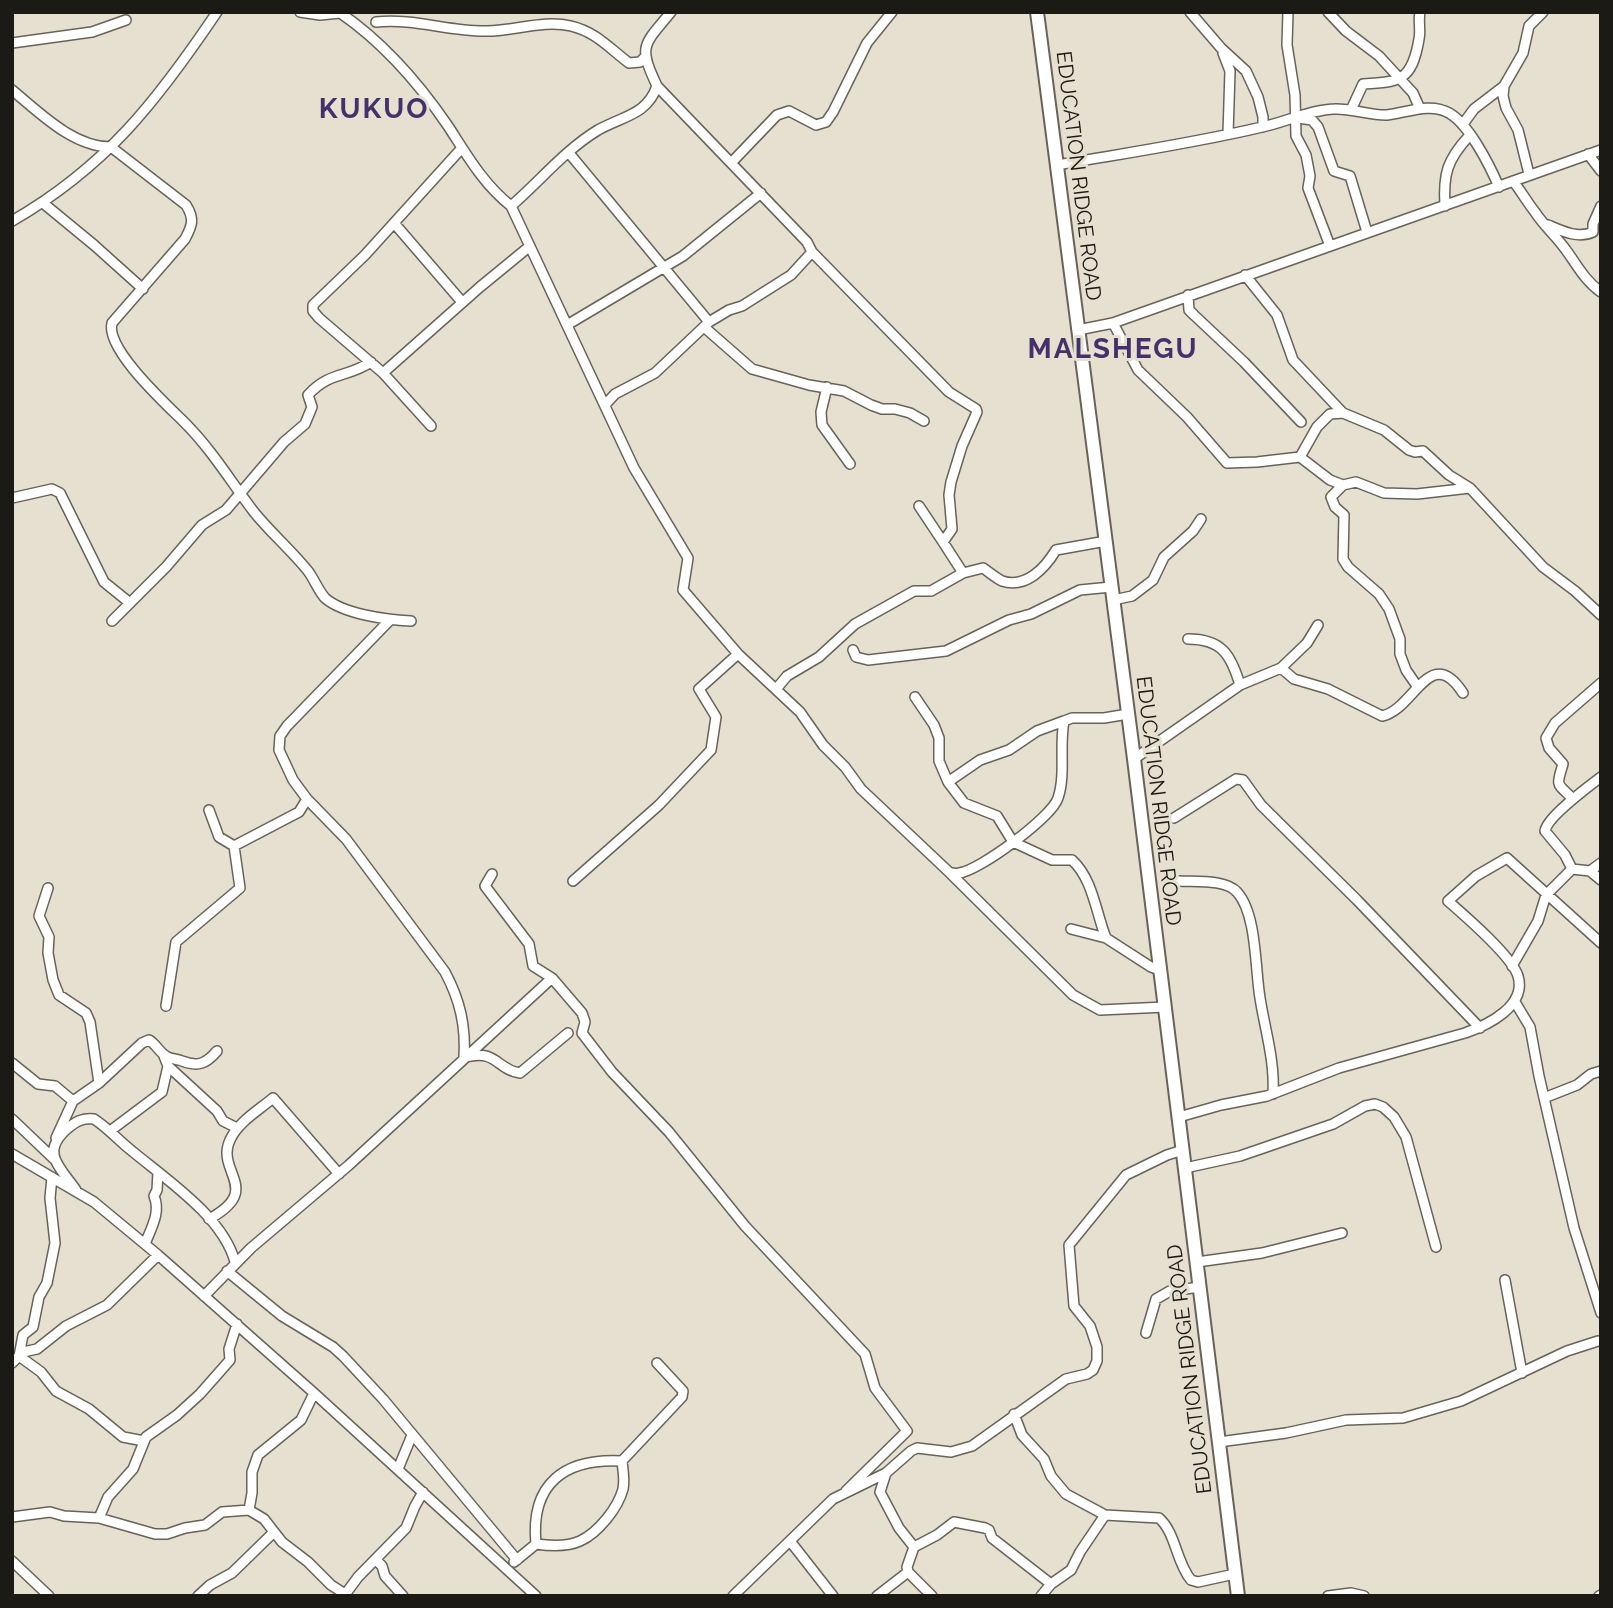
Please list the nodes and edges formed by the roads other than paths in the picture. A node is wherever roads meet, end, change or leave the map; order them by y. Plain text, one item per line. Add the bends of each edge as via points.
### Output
1 (217, 12) edge
2 (300, 12) edge
3 (383, 12) edge
4 (671, 12) edge
5 (892, 12) edge
6 (1037, 12) edge
7 (1190, 12) edge
8 (1288, 12) edge
9 (1328, 12) edge
10 (1420, 12) edge
11 (1528, 12) edge
12 (1543, 12) edge
13 (340, 13) edge
14 (126, 20) dead end
15 (376, 22) junction
16 (1529, 26) junction
17 (367, 31) junction
18 (12, 43) edge
19 (1221, 48) junction
20 (644, 58) junction
21 (1400, 79) junction
22 (657, 86) junction
23 (1504, 86) junction
24 (12, 90) edge
25 (1420, 109) junction
26 (1352, 110) junction
27 (1297, 117) junction
28 (1463, 124) junction
29 (1263, 127) junction
30 (1228, 134) junction
31 (1469, 136) junction
32 (111, 147) junction
33 (461, 149) junction
34 (1601, 150) edge
35 (569, 153) junction
36 (1588, 154) junction
37 (732, 162) junction
38 (1057, 164) junction
39 (1601, 171) edge
40 (1529, 174) junction
41 (1513, 180) junction
42 (1499, 187) junction
43 (761, 193) junction
44 (43, 203) junction
45 (512, 206) junction
46 (1445, 206) junction
47 (1601, 206) edge
48 (12, 221) edge
49 (394, 223) junction
50 (1548, 225) junction
51 (1367, 232) junction
52 (530, 246) junction
53 (1330, 246) junction
54 (812, 252) junction
55 (665, 266) junction
56 (1245, 275) junction
57 (143, 289) junction
58 (1601, 292) edge
59 (1188, 295) junction
60 (462, 302) junction
61 (1113, 323) junction
62 (567, 325) junction
63 (706, 325) junction
64 (1079, 330) junction
65 (371, 362) junction
66 (383, 373) junction
67 (827, 387) junction
68 (605, 405) junction
69 (1343, 413) junction
70 (924, 421) dead end
71 (1301, 422) dead end
72 (431, 426) dead end
73 (1300, 457) junction
74 (850, 464) dead end
75 (1343, 485) junction
76 (1469, 488) junction
77 (239, 492) junction
78 (12, 498) edge
79 (919, 506) dead end
80 (1201, 519) dead end
81 (1106, 541) junction
82 (943, 542) junction
83 (963, 573) junction
84 (1112, 594) junction
85 (130, 603) junction
86 (1601, 615) edge
87 (390, 620) junction
88 (112, 621) dead end
89 (411, 621) dead end
90 (1318, 625) dead end
91 (1188, 639) dead end
92 (853, 650) dead end
93 (738, 654) junction
94 (1282, 668) junction
95 (1601, 683) edge
96 (1240, 685) junction
97 (1417, 686) junction
98 (777, 688) junction
99 (1463, 693) dead end
100 (915, 696) dead end
101 (1128, 715) junction
102 (1064, 721) junction
103 (1134, 759) junction
104 (1601, 777) edge
105 (948, 782) junction
106 (307, 799) junction
107 (1573, 799) junction
108 (209, 810) dead end
109 (299, 812) junction
110 (321, 813) junction
111 (1174, 818) dead end
112 (1013, 842) junction
113 (234, 846) junction
114 (1601, 863) edge
115 (1572, 869) junction
116 (1590, 871) junction
117 (948, 872) junction
118 (492, 874) dead end
119 (1601, 880) edge
120 (572, 881) dead end
121 (1179, 881) dead end
122 (48, 888) dead end
123 (1546, 895) junction
124 (1071, 929) dead end
125 (1106, 938) junction
126 (1601, 943) edge
127 (1512, 966) junction
128 (1160, 970) junction
129 (552, 978) junction
130 (1515, 1002) junction
131 (166, 1006) dead end
132 (1165, 1007) junction
133 (1480, 1028) junction
134 (568, 1033) dead end
135 (217, 1051) dead end
136 (164, 1056) junction
137 (464, 1058) junction
138 (12, 1063) edge
139 (169, 1066) junction
140 (1601, 1071) edge
141 (99, 1083) junction
142 (1273, 1094) junction
143 (1544, 1098) junction
144 (73, 1101) junction
145 (1179, 1117) junction
146 (12, 1119) edge
147 (237, 1128) junction
148 (110, 1131) junction
149 (54, 1143) junction
150 (1183, 1150) junction
151 (12, 1154) edge
152 (55, 1160) junction
153 (1185, 1168) junction
154 (158, 1172) junction
155 (339, 1174) junction
156 (52, 1177) junction
157 (79, 1195) junction
158 (209, 1219) junction
159 (1342, 1233) dead end
160 (145, 1244) junction
161 (1436, 1247) dead end
162 (158, 1255) junction
163 (235, 1262) junction
164 (1197, 1262) junction
165 (227, 1271) junction
166 (1504, 1280) dead end
167 (1200, 1287) junction
168 (204, 1296) junction
169 (1601, 1313) edge
170 (237, 1324) junction
171 (1146, 1333) dead end
172 (1600, 1341) edge
173 (16, 1359) edge
174 (657, 1363) dead end
175 (1522, 1373) junction
176 (314, 1393) junction
177 (1014, 1414) junction
178 (412, 1434) junction
179 (144, 1441) junction
180 (1219, 1442) junction
181 (622, 1461) junction
182 (398, 1469) junction
183 (886, 1473) junction
184 (846, 1491) junction
185 (423, 1492) junction
186 (249, 1510) junction
187 (1105, 1515) junction
188 (12, 1517) edge
189 (99, 1518) junction
190 (273, 1533) junction
191 (790, 1541) junction
192 (536, 1544) junction
193 (914, 1547) junction
194 (376, 1560) junction
195 (517, 1560) junction
196 (12, 1562) edge
197 (507, 1569) junction
198 (908, 1572) junction
199 (1234, 1572) junction
200 (1051, 1584) junction
201 (345, 1595) edge
202 (49, 1596) edge
203 (198, 1596) edge
204 (403, 1596) edge
205 (536, 1596) edge
206 (733, 1596) edge
207 (833, 1596) edge
208 (877, 1596) edge
209 (932, 1596) edge
210 (1041, 1596) edge
211 (1238, 1596) edge
212 (1328, 1596) edge
213 (1364, 1596) edge

1 - 32 street via 145,112
2 - 13 street
3 - 15 street
4 - 20 street via 650,37
5 - 37 street via 867,43 826,122 816,125 789,111 777,115
6 - 38 main road, EDUCATION RIDGE ROAD
7 - 19 street
8 - 27 street via 1287,45
9 - 21 street
10 - 21 street via 1415,54
11 - 16 street
12 - 16 street
13 - 17 street
14 - 18 street via 92,32
15 - 17 street
15 - 20 street via 407,20 487,31 569,25 592,32 629,63
16 - 23 street via 1522,53
17 - 33 street via 415,81
19 - 29 street via 1246,71 1258,97
19 - 30 street via 1230,71
20 - 22 street
21 - 25 street
21 - 26 street via 1363,84
22 - 35 street via 646,108 596,132
22 - 37 street
23 - 28 street via 1474,109
23 - 40 street via 1506,108 1518,130
24 - 32 street via 59,128 97,147
25 - 26 street via 1385,115
25 - 28 street via 1448,111
26 - 27 street
27 - 29 street
27 - 51 street via 1312,120 1334,171 1350,176
27 - 53 street via 1296,136 1309,167 1308,188
28 - 31 street
29 - 30 street
30 - 38 street
31 - 42 street via 1489,163
31 - 46 street via 1447,166
32 - 44 street
32 - 57 street via 186,205 193,218 185,239
33 - 45 street via 498,196
33 - 49 street
34 - 36 street
35 - 45 street
35 - 55 street
36 - 39 street
36 - 40 street
37 - 43 street
38 - 64 main road, EDUCATION RIDGE ROAD
40 - 41 street
41 - 42 street
41 - 50 street
42 - 46 street
43 - 54 street
43 - 55 street
44 - 48 street
44 - 57 street
45 - 52 street
46 - 51 street
47 - 50 street via 1589,235
49 - 60 street
49 - 65 street via 313,305 318,318
50 - 58 street via 1574,264
51 - 53 street
52 - 60 street
52 - 62 street
53 - 56 street
54 - 63 street via 791,275
54 - 82 street via 949,392 976,409 951,482 952,529
55 - 62 street
55 - 63 street
56 - 59 street
56 - 69 street via 1277,315 1293,360
57 - 77 street via 112,323 111,332 121,353 207,447
59 - 61 street
59 - 71 street via 1189,310
60 - 66 street
61 - 64 street
61 - 73 street via 1138,370 1227,463
62 - 68 street
63 - 67 street via 752,369
63 - 68 street via 655,373 615,394
64 - 81 main road, EDUCATION RIDGE ROAD
65 - 66 street
65 - 77 street via 317,385 308,395 312,407 305,424
66 - 72 street
67 - 70 street
67 - 74 street via 822,425
68 - 93 street via 634,468 688,558 683,590
69 - 73 street via 1330,414 1317,427
69 - 76 street via 1384,430 1409,450 1423,451
73 - 75 street
75 - 76 street via 1356,482 1384,493 1403,494
75 - 97 street via 1331,497 1344,515 1343,559 1389,609 1400,639 1400,654
76 - 86 street via 1543,567
77 - 85 street
77 - 87 street via 310,573 324,596 337,606
78 - 85 street via 52,489 60,493 104,582
79 - 82 street
80 - 84 street via 1164,557 1153,580 1132,596
81 - 83 street via 1056,550 1038,574 1022,580 999,580 984,568
81 - 84 main road, EDUCATION RIDGE ROAD
82 - 83 street
83 - 98 street via 931,591 914,591 855,624
84 - 92 street via 1080,590 946,651 868,660 856,657
84 - 101 main road, EDUCATION RIDGE ROAD
85 - 88 street
87 - 89 street
87 - 106 street via 280,736 279,750
90 - 94 street
91 - 96 street via 1212,641 1225,652
93 - 98 street
93 - 120 street via 699,690 716,717 711,750 659,804
94 - 96 street
94 - 97 street via 1294,680 1328,689 1382,716 1397,710
95 - 107 street via 1555,723 1546,738 1563,764 1558,784
96 - 103 street
97 - 99 street via 1443,674
98 - 117 street via 861,789
100 - 105 street via 939,738 939,761
101 - 102 street
101 - 103 main road, EDUCATION RIDGE ROAD
102 - 105 street via 980,760
102 - 112 street via 1058,799 1051,811
103 - 128 main road, EDUCATION RIDGE ROAD
104 - 107 street
105 - 112 street via 964,803 997,816
106 - 109 street
106 - 110 street
107 - 115 street via 1545,831
108 - 113 street via 219,837
109 - 110 street
109 - 113 street
110 - 137 street via 346,839 445,972 462,1017
111 - 133 street via 1236,779 1243,780 1261,805
112 - 117 street via 968,871
112 - 125 street via 1039,855 1076,864
113 - 131 street via 240,888 176,942
114 - 116 street
115 - 116 street
115 - 123 street
116 - 119 street
117 - 132 street via 1073,995 1100,1010
118 - 129 street via 485,886 529,944 533,966
121 - 142 street via 1234,889 1248,913 1274,1072
122 - 141 street via 39,916 49,937 53,980 59,995 86,1013
123 - 126 street
123 - 127 street via 1538,921
123 - 127 street via 1507,858 1461,887 1448,901
124 - 125 street
125 - 128 street
127 - 130 street via 1518,981
128 - 132 main road, EDUCATION RIDGE ROAD
129 - 137 street
129 - 184 street via 582,1013 582,1033 612,1072 669,1132 744,1226 865,1353 874,1388 907,1431
130 - 133 street
130 - 143 street via 1530,1027
132 - 145 main road, EDUCATION RIDGE ROAD
133 - 142 street via 1339,1068
134 - 137 street via 520,1073 483,1055
135 - 136 street via 200,1065
136 - 139 street
136 - 141 street via 149,1040
137 - 155 street
138 - 144 street via 38,1084 55,1086
139 - 147 street via 223,1121
139 - 148 street via 162,1092
140 - 143 street
141 - 144 street
142 - 145 street
143 - 169 street via 1574,1228
144 - 149 street
145 - 150 main road, EDUCATION RIDGE ROAD
146 - 152 street
147 - 155 street via 273,1098
147 - 158 street via 229,1142 234,1199
148 - 149 street via 94,1119 83,1118
148 - 154 street
149 - 152 street
150 - 153 main road, EDUCATION RIDGE ROAD
150 - 177 street via 1126,1174 1072,1240 1068,1248 1074,1306 1094,1334 1097,1361 1087,1374 1066,1379
151 - 156 street
152 - 157 street
153 - 161 street via 1240,1156 1333,1124 1375,1104 1394,1117 1406,1137
153 - 164 main road, EDUCATION RIDGE ROAD
154 - 158 street
154 - 160 street via 154,1196 158,1206
155 - 163 street
156 - 157 street
156 - 173 street via 55,1243 33,1327 23,1335
157 - 160 street
158 - 163 street via 222,1233
159 - 164 street via 1262,1253
160 - 162 street
162 - 168 street
162 - 173 street via 107,1305
163 - 165 street
164 - 167 main road, EDUCATION RIDGE ROAD
165 - 168 street
165 - 178 street via 282,1317 333,1347
166 - 175 street
167 - 171 street via 1170,1291 1156,1299
167 - 180 main road, EDUCATION RIDGE ROAD
168 - 170 street
170 - 176 street
170 - 179 street via 230,1360 200,1394
172 - 175 street
173 - 179 street via 41,1372 56,1391 89,1409 123,1437
174 - 181 street via 683,1391 682,1397
175 - 180 street via 1461,1401 1403,1418 1346,1420
176 - 182 street
176 - 186 street via 301,1420 258,1455
177 - 183 street via 962,1451 917,1448
177 - 187 street via 1022,1434 1046,1462 1058,1486
178 - 182 street
178 - 195 street
179 - 189 street via 133,1469 108,1497
180 - 199 main road, EDUCATION RIDGE ROAD
181 - 192 street via 622,1492 591,1534 572,1543
181 - 192 street via 581,1464 561,1475 537,1508
182 - 185 street
183 - 184 street
183 - 193 street via 880,1492
184 - 191 street
185 - 194 street via 406,1528
185 - 197 street
186 - 189 street via 222,1512 205,1525 167,1534
186 - 190 street via 264,1519
187 - 199 street via 1159,1518 1188,1578 1194,1581
187 - 200 street via 1071,1570
188 - 189 street via 50,1512
190 - 201 street
190 - 203 street via 232,1573
191 - 206 street
191 - 207 street
192 - 195 street
193 - 198 street
193 - 200 street via 954,1522 985,1528
194 - 201 street
194 - 204 street
195 - 197 street
196 - 202 street
197 - 205 street
198 - 208 street
198 - 209 street
199 - 211 main road, EDUCATION RIDGE ROAD
200 - 210 street
212 - 213 street

